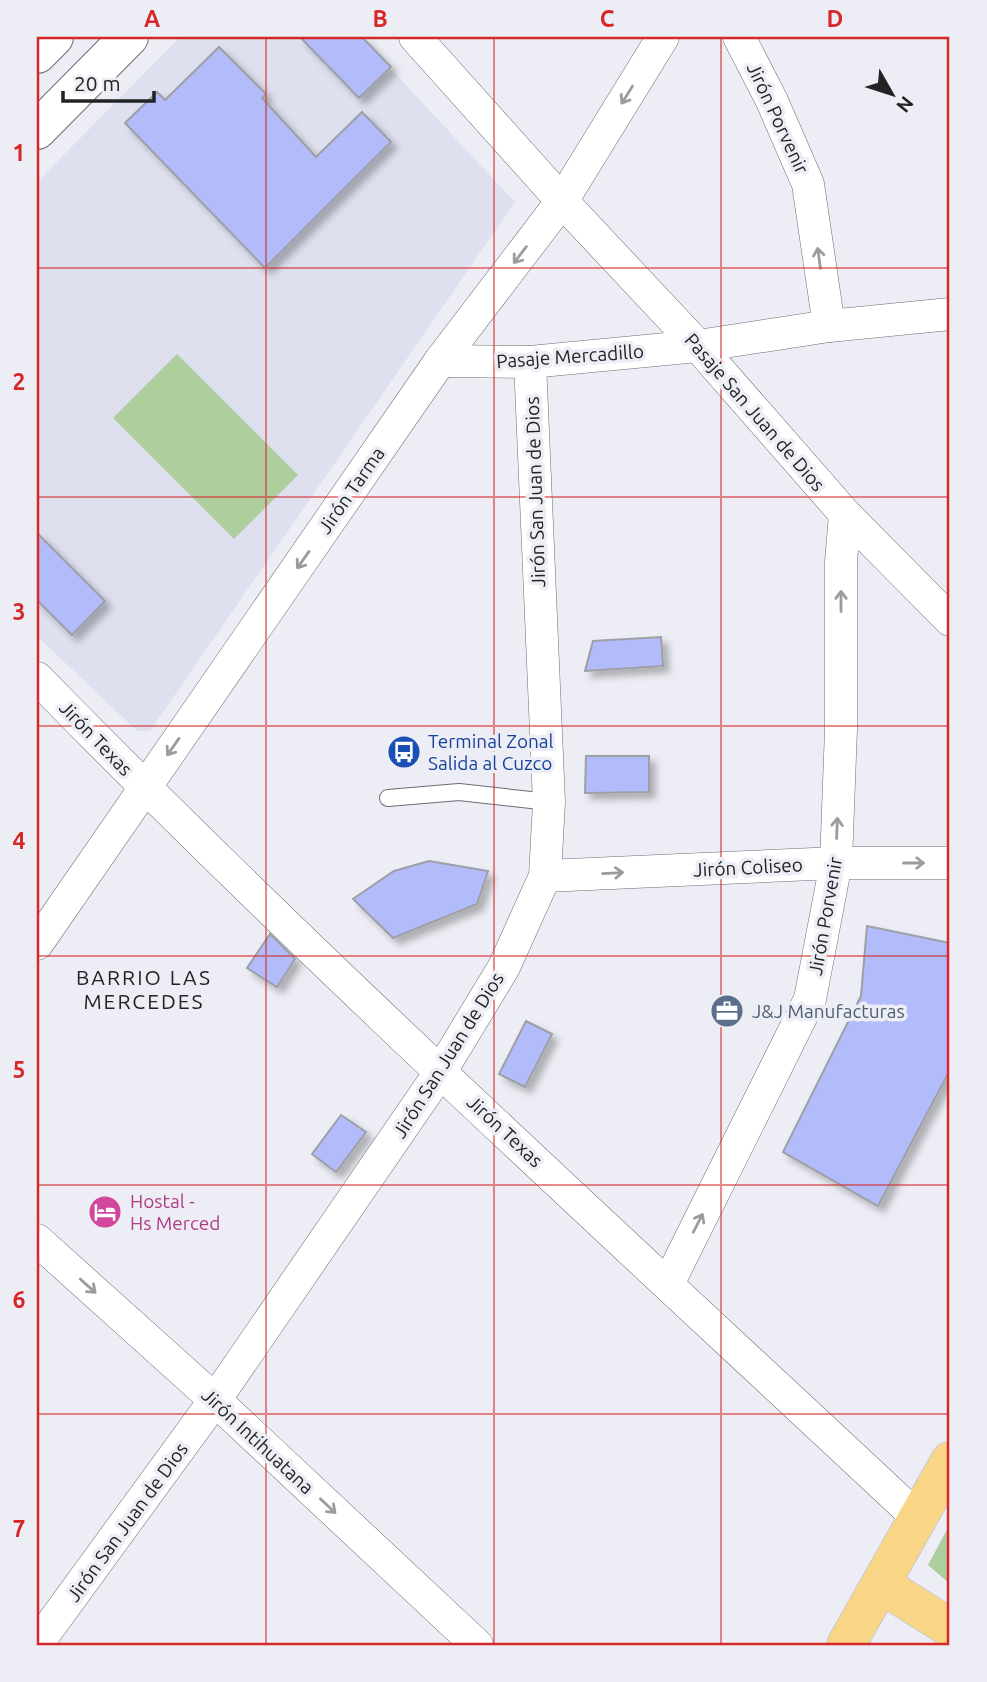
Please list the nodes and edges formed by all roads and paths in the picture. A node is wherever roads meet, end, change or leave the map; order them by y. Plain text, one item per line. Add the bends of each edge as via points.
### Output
1 (54, 37) edge
2 (129, 37) edge
3 (415, 37) edge
4 (663, 37) edge
5 (739, 37) edge
6 (37, 54) edge
7 (37, 130) edge
8 (562, 201) junction
9 (950, 314) edge
10 (829, 326) junction
11 (698, 346) junction
12 (440, 362) junction
13 (530, 362) junction
14 (845, 514) junction
15 (950, 620) edge
16 (37, 678) edge
17 (145, 788) junction
18 (388, 798) dead end
19 (549, 802) junction
20 (836, 863) junction
21 (950, 863) edge
22 (545, 876) junction
23 (37, 944) edge
24 (441, 1071) junction
25 (37, 1240) edge
26 (668, 1284) junction
27 (215, 1401) junction
28 (950, 1461) edge
29 (919, 1519) junction
30 (881, 1584) junction
31 (950, 1628) edge
32 (37, 1644) edge
33 (477, 1645) edge
34 (846, 1645) edge

1 - 6 street
2 - 7 street
3 - 8 street
4 -> 8 street, Jirón Tarma
10 -> 5 street, Jirón Porvenir via 808,184
8 - 11 street, Pasaje San Juan de Dios
8 -> 12 street, Jirón Tarma
9 - 10 street, Pasaje Mercadillo
10 - 11 street, Pasaje Mercadillo
11 - 13 street, Pasaje Mercadillo
11 - 14 street, Pasaje San Juan de Dios
12 - 13 street, Pasaje Mercadillo
12 -> 17 street, Jirón Tarma
13 - 19 street, Jirón San Juan de Dios
14 - 15 street, Pasaje San Juan de Dios
20 -> 14 street, Jirón Porvenir
16 - 17 street, Jirón Texas
17 - 23 street, Jirón Tarma
17 - 24 street, Jirón Texas
18 - 19 lane via 459,792
19 - 22 street, Jirón San Juan de Dios
20 -> 21 street, Jirón Coliseo
22 -> 20 street, Jirón Coliseo
26 -> 20 street, Jirón Porvenir via 810,999
22 - 24 street, Jirón San Juan de Dios via 504,967
24 - 26 street, Jirón Texas
24 - 27 street, Jirón San Juan de Dios
25 -> 27 street, Jirón Intihuatana
26 - 29 street, Jirón Texas
27 - 32 street, Jirón San Juan de Dios
27 -> 33 street, Jirón Intihuatana
28 - 29 highway
29 - 30 highway
30 - 31 highway
30 - 34 highway

